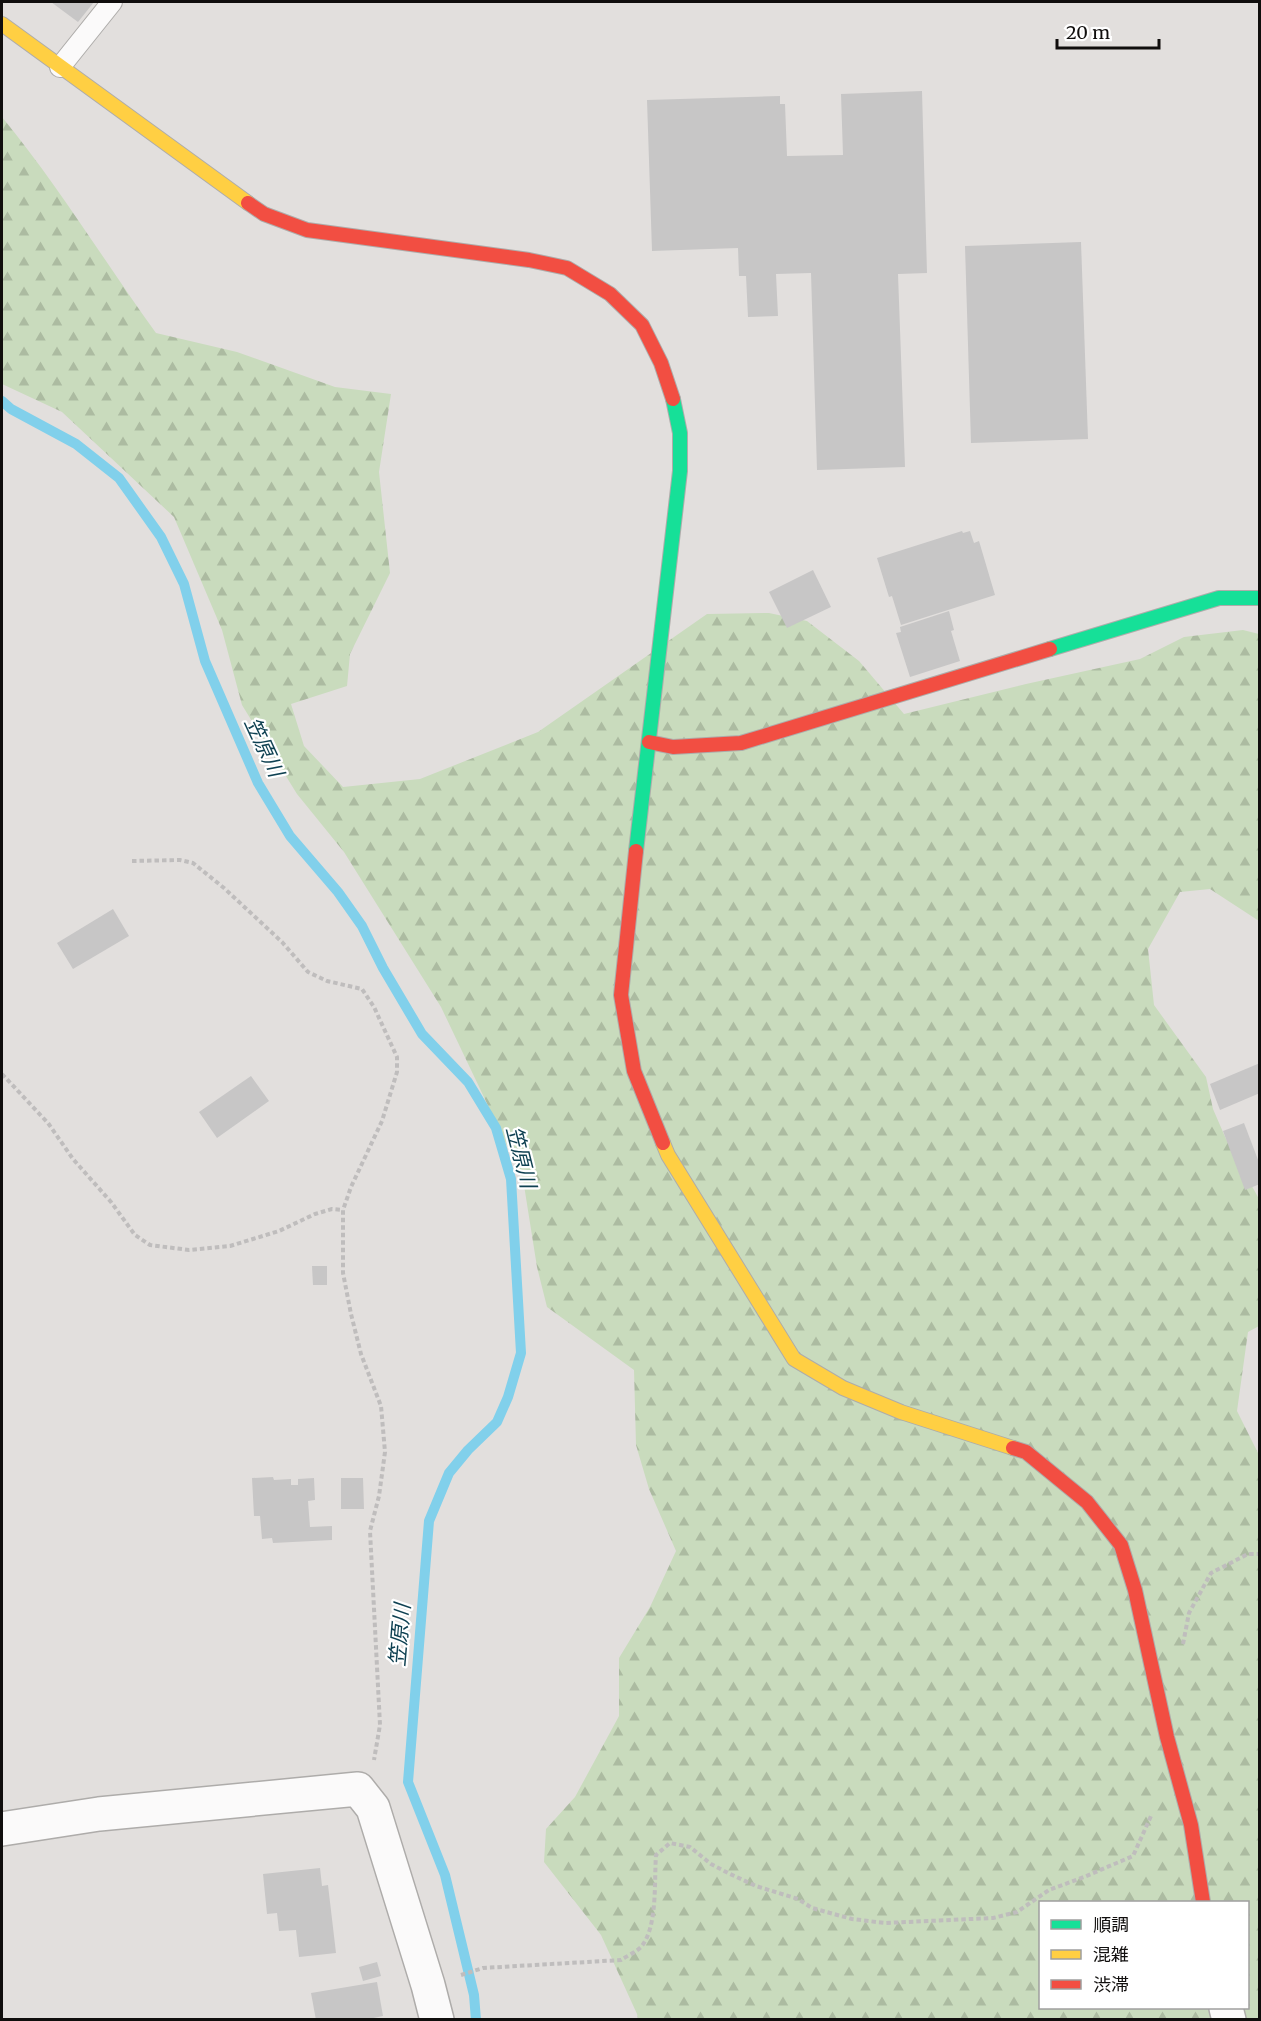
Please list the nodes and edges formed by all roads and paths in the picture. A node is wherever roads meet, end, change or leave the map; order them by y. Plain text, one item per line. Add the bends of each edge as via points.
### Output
1 (112, 2) edge
2 (2, 24) edge
3 (60, 67) junction
4 (1260, 598) edge
5 (648, 742) junction
6 (132, 861) dead end
7 (2, 1074) edge
8 (343, 1210) junction
9 (1260, 1554) edge
10 (1183, 1647) dead end
11 (358, 1789) junction
12 (1153, 1808) dead end
13 (2, 1829) edge
14 (1203, 1901) edge
15 (428, 1985) junction
16 (437, 2019) edge

1 - 3 lane
2 - 3 street
3 - 5 street via 264,214 307,230 567,268 610,294 642,325 661,363 680,433 680,471
4 - 5 street via 1219,598 741,743 674,747
5 - 14 street via 621,995 634,1071 668,1155 794,1359 843,1388 901,1412 1026,1452 1087,1502 1121,1545 1191,1825
6 - 8 path via 193,863 282,942 308,972 362,989 374,1007 397,1057 398,1072 382,1121
7 - 8 path via 48,1123 135,1235 150,1245 189,1250 230,1246 279,1231 315,1214
8 - 11 path via 343,1273 361,1354 381,1406 384,1452 370,1531 380,1725 373,1767
9 - 10 path via 1248,1554 1211,1573 1189,1613
11 - 13 street via 99,1814
11 - 15 street via 373,1808
12 - 15 path via 1133,1856 1049,1890 1017,1912 993,1918 885,1923 852,1918 812,1908 798,1899 756,1886 711,1864 690,1847 670,1843 656,1855 653,1919 648,1936 639,1949 621,1960 483,1968
15 - 16 street

